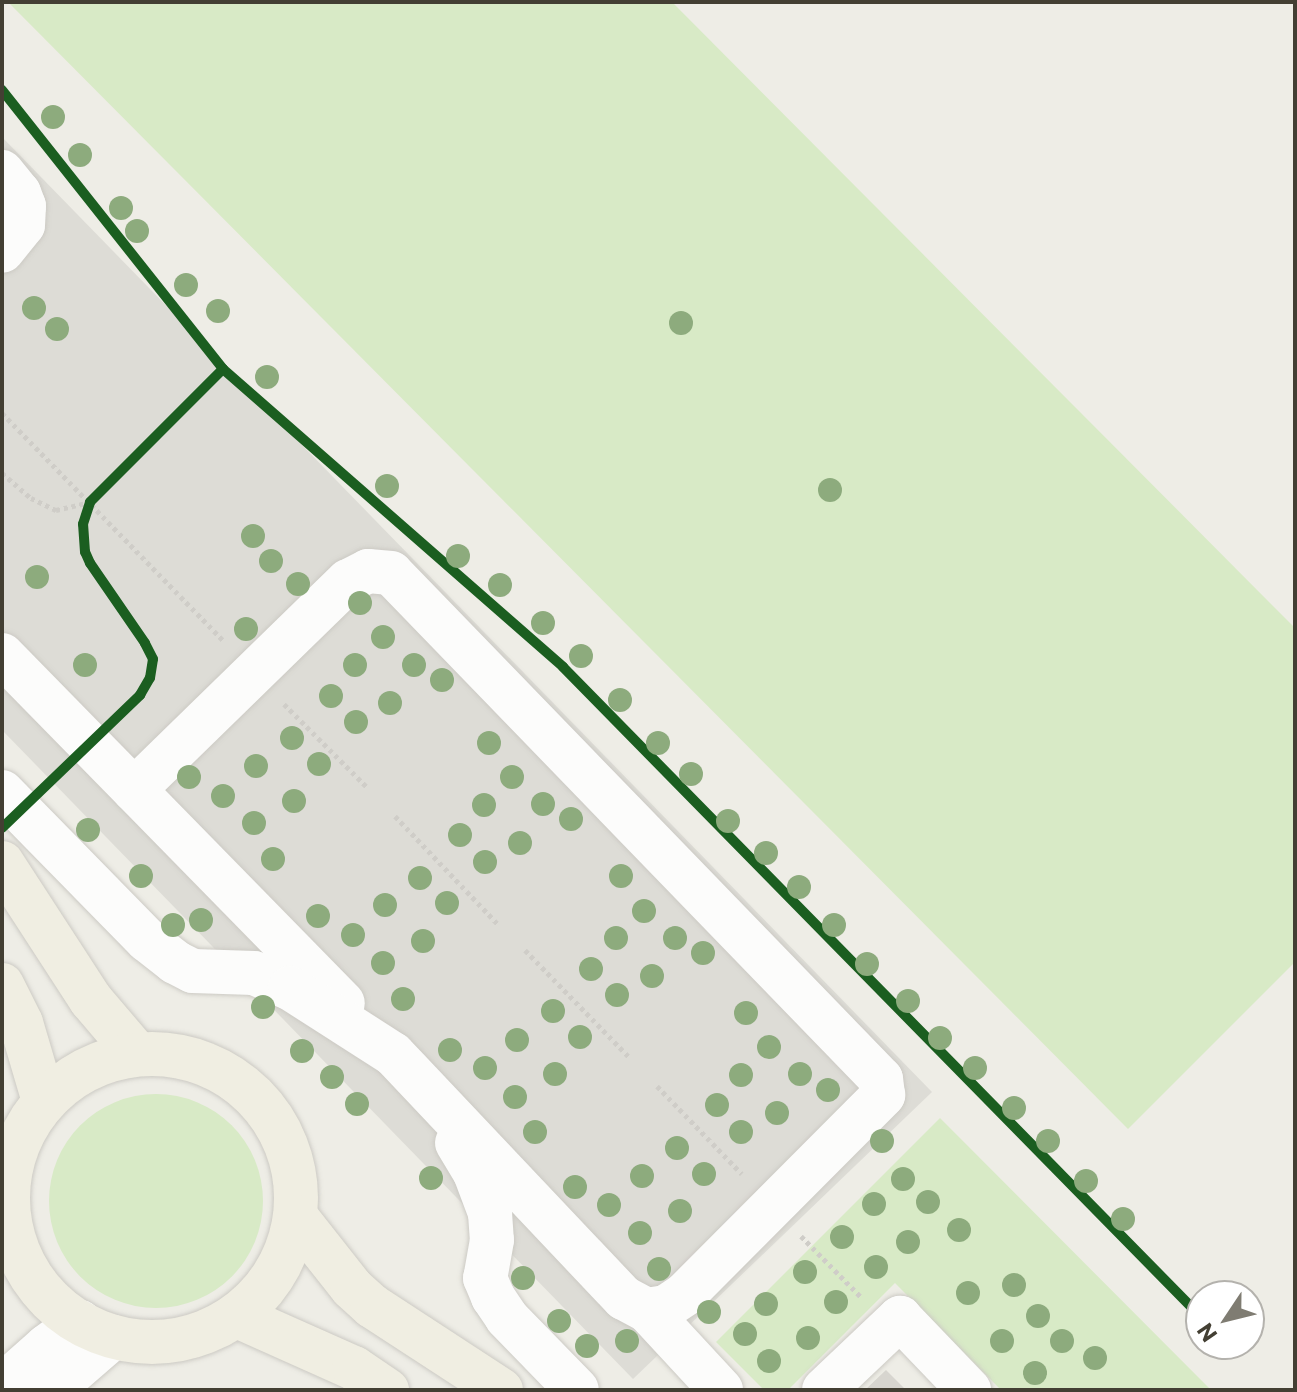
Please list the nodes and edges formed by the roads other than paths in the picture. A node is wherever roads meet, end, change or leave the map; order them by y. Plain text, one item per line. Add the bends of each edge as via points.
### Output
1 (2, 172) edge
2 (2, 251) edge
3 (2, 655) edge
4 (134, 790) junction
5 (2, 792) edge
6 (2, 863) edge
7 (2, 985) edge
8 (137, 1054) junction
9 (393, 1054) junction
10 (44, 1101) junction
11 (296, 1217) junction
12 (6, 1234) edge
13 (647, 1310) junction
14 (237, 1316) junction
15 (96, 1330) junction
16 (2, 1386) edge
17 (52, 1390) edge
18 (387, 1390) edge
19 (501, 1390) edge
20 (577, 1390) edge
21 (721, 1390) edge
22 (824, 1390) edge
23 (969, 1390) edge

1 - 2 lane via 24,206 23,225
3 - 4 lane
4 - 9 lane
4 - 13 lane via 348,581 381,570 401,580 881,1079 883,1095 872,1110 685,1294 666,1307
5 - 9 lane via 175,962 193,971 254,973 290,988
6 - 8 main road via 91,1000
7 - 10 main road via 21,1023
8 - 10 main road via 102,1062 71,1078
8 - 11 main road via 180,1056 221,1071 255,1097 281,1132 295,1173
9 - 13 lane via 624,1298
9 - 20 lane via 475,1173 490,1213 492,1240 485,1278 493,1297
10 - 12 main road via 21,1136 8,1176
11 - 14 main road via 286,1255 266,1288
11 - 19 main road via 372,1306
12 - 15 main road via 38,1289 66,1315
13 - 21 lane
14 - 15 main road via 197,1337 151,1344
14 - 18 main road via 354,1368
15 - 16 lane via 47,1346
15 - 17 lane
22 - 23 lane via 900,1318

